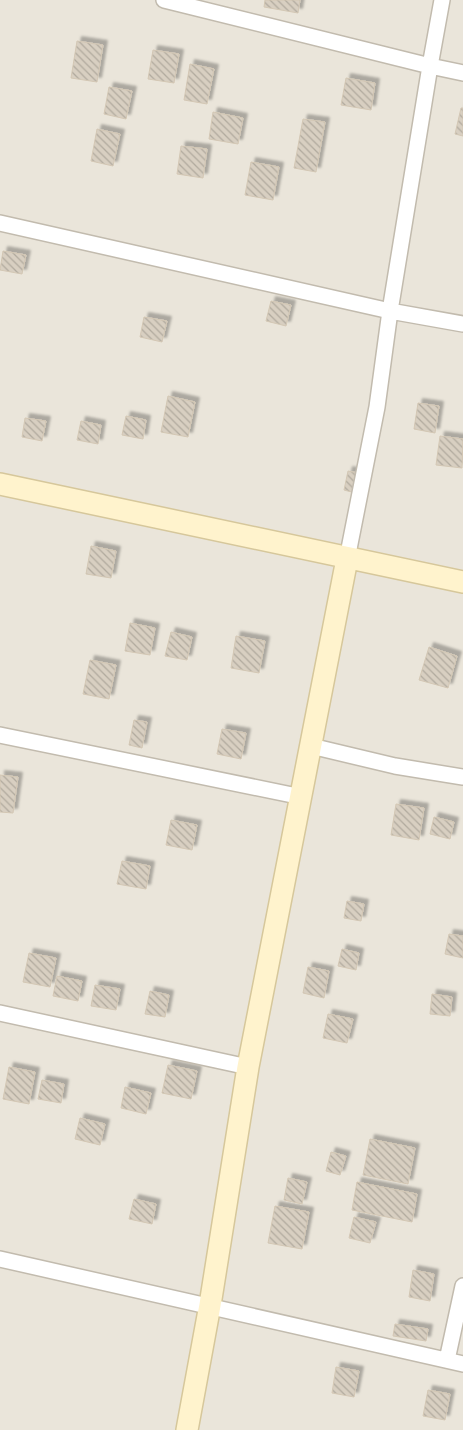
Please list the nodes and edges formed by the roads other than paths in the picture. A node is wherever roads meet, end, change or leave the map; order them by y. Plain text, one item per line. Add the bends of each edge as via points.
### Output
1 (164, 0) edge
2 (442, 0) edge
3 (430, 66) junction
4 (463, 73) edge
5 (0, 223) edge
6 (390, 311) junction
7 (463, 324) edge
8 (0, 484) edge
9 (347, 559) junction
10 (463, 582) edge
11 (0, 735) edge
12 (311, 746) junction
13 (463, 777) edge
14 (302, 797) junction
15 (0, 1013) edge
16 (248, 1067) junction
17 (0, 1258) edge
18 (463, 1286) edge
19 (210, 1305) junction
20 (447, 1360) junction
21 (463, 1364) edge
22 (187, 1430) edge

1 - 3 street
2 - 3 street
3 - 4 street
3 - 6 street
5 - 6 street
6 - 7 street
6 - 9 street via 377,407
8 - 9 street
9 - 10 street
9 - 12 street
11 - 14 street
12 - 13 street via 395,766
12 - 14 street
14 - 16 street
15 - 16 street
16 - 19 street
17 - 19 street
18 - 20 street
19 - 20 street
19 - 22 street
20 - 21 street

